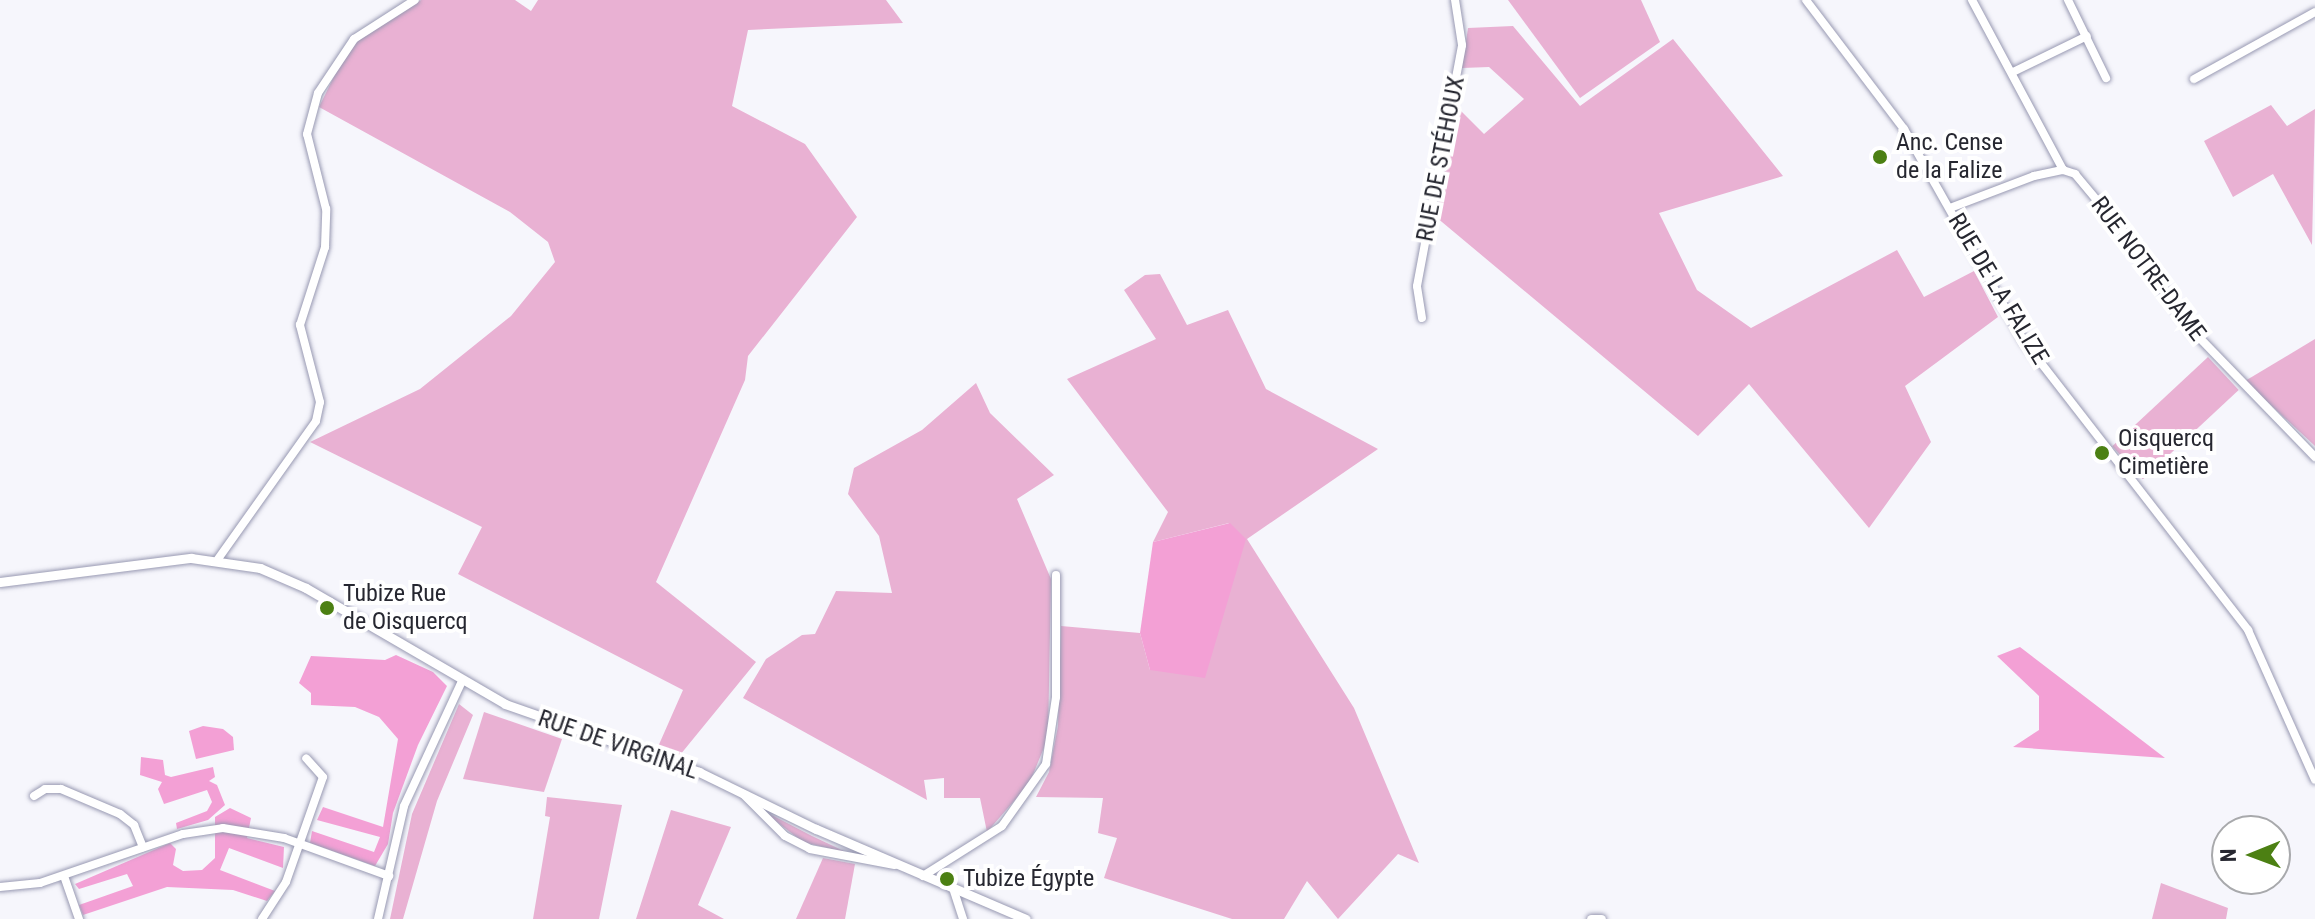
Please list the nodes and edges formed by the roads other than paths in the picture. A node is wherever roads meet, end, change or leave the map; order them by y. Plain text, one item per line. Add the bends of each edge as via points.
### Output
1 (415, 0) edge
2 (1455, 0) edge
3 (1806, 0) edge
4 (1972, 0) edge
5 (2068, 0) edge
6 (2315, 12) edge
7 (2087, 36) junction
8 (2013, 72) junction
9 (2106, 78) dead end
10 (2194, 79) dead end
11 (2063, 170) junction
12 (1950, 208) junction
13 (1422, 318) dead end
14 (2315, 457) edge
15 (218, 559) junction
16 (1056, 575) dead end
17 (0, 582) edge
18 (462, 681) junction
19 (306, 758) dead end
20 (2315, 780) edge
21 (739, 790) junction
22 (34, 796) dead end
23 (299, 844) junction
24 (143, 847) junction
25 (898, 865) junction
26 (64, 876) junction
27 (389, 876) junction
28 (923, 876) junction
29 (0, 887) edge
30 (953, 888) junction
31 (79, 919) edge
32 (262, 919) edge
33 (378, 919) edge
34 (963, 919) edge
35 (1026, 919) edge
36 (1591, 919) edge
37 (1601, 919) edge

1 - 15 street via 347,46 314,105 307,134 326,209 325,247 300,325 320,402 316,421
2 - 13 street, RUE DE STÉHOUX via 1462,45 1417,286
3 - 12 street, RUE DE LA FALIZE via 1880,93
4 - 8 street
5 - 7 street
6 - 10 street
7 - 8 street
7 - 9 street
8 - 11 street
11 - 12 street
11 - 14 street, RUE NOTRE-DAME via 2090,191 2210,350
12 - 20 street, RUE DE LA FALIZE via 2024,341 2248,630
15 - 17 street, RUE DE VIRGINAL via 168,559
15 - 18 street, RUE DE VIRGINAL via 283,576
16 - 28 street via 1056,697 1046,764 1002,826
18 - 21 street, RUE DE VIRGINAL via 532,715
18 - 27 street via 413,783
19 - 23 street via 323,777
21 - 25 street, RUE DE VIRGINAL
21 - 25 street via 788,838 810,849
22 - 24 street via 45,789 61,789 120,814 134,825
23 - 24 street via 262,832 223,828
23 - 27 street
23 - 32 street via 276,902
24 - 26 street
25 - 28 street, RUE DE VIRGINAL
26 - 29 street
26 - 31 street
27 - 33 street
28 - 30 street, RUE DE VIRGINAL
30 - 34 street
30 - 35 street, RUE DE VIRGINAL
36 - 37 street

